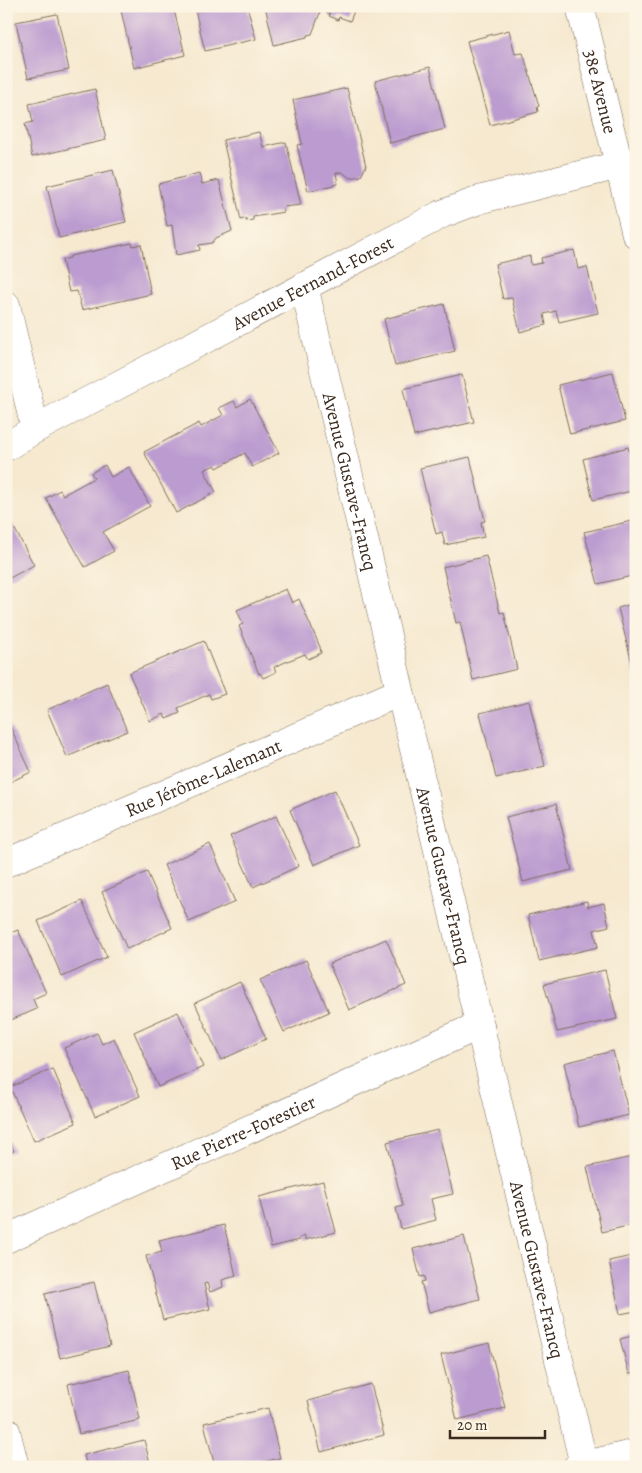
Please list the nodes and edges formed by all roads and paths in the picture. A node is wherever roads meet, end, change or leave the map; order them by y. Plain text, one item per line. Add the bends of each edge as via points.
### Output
1 (580, 6) edge
2 (627, 164) edge
3 (636, 234) edge
4 (304, 286) junction
5 (6, 305) edge
6 (35, 429) junction
7 (6, 447) edge
8 (400, 692) junction
9 (6, 863) edge
10 (480, 1025) junction
11 (6, 1239) edge
12 (6, 1431) edge
13 (636, 1453) edge
14 (580, 1466) edge
15 (15, 1467) edge

1 - 2 street, 38e Avenue
2 - 3 street, 38e Avenue
2 - 4 street, Avenue Fernand-Forest via 482,198 442,214
4 - 6 street, Avenue Fernand-Forest
4 - 8 street, Avenue Gustave-Francq
5 - 6 street
6 - 7 street, Avenue Fernand-Forest
8 - 9 street, Rue Jérôme-Lalemant
8 - 10 street, Avenue Gustave-Francq
10 - 11 street, Rue Pierre-Forestier
10 - 14 street, Avenue Gustave-Francq
12 - 15 street
13 - 14 street

